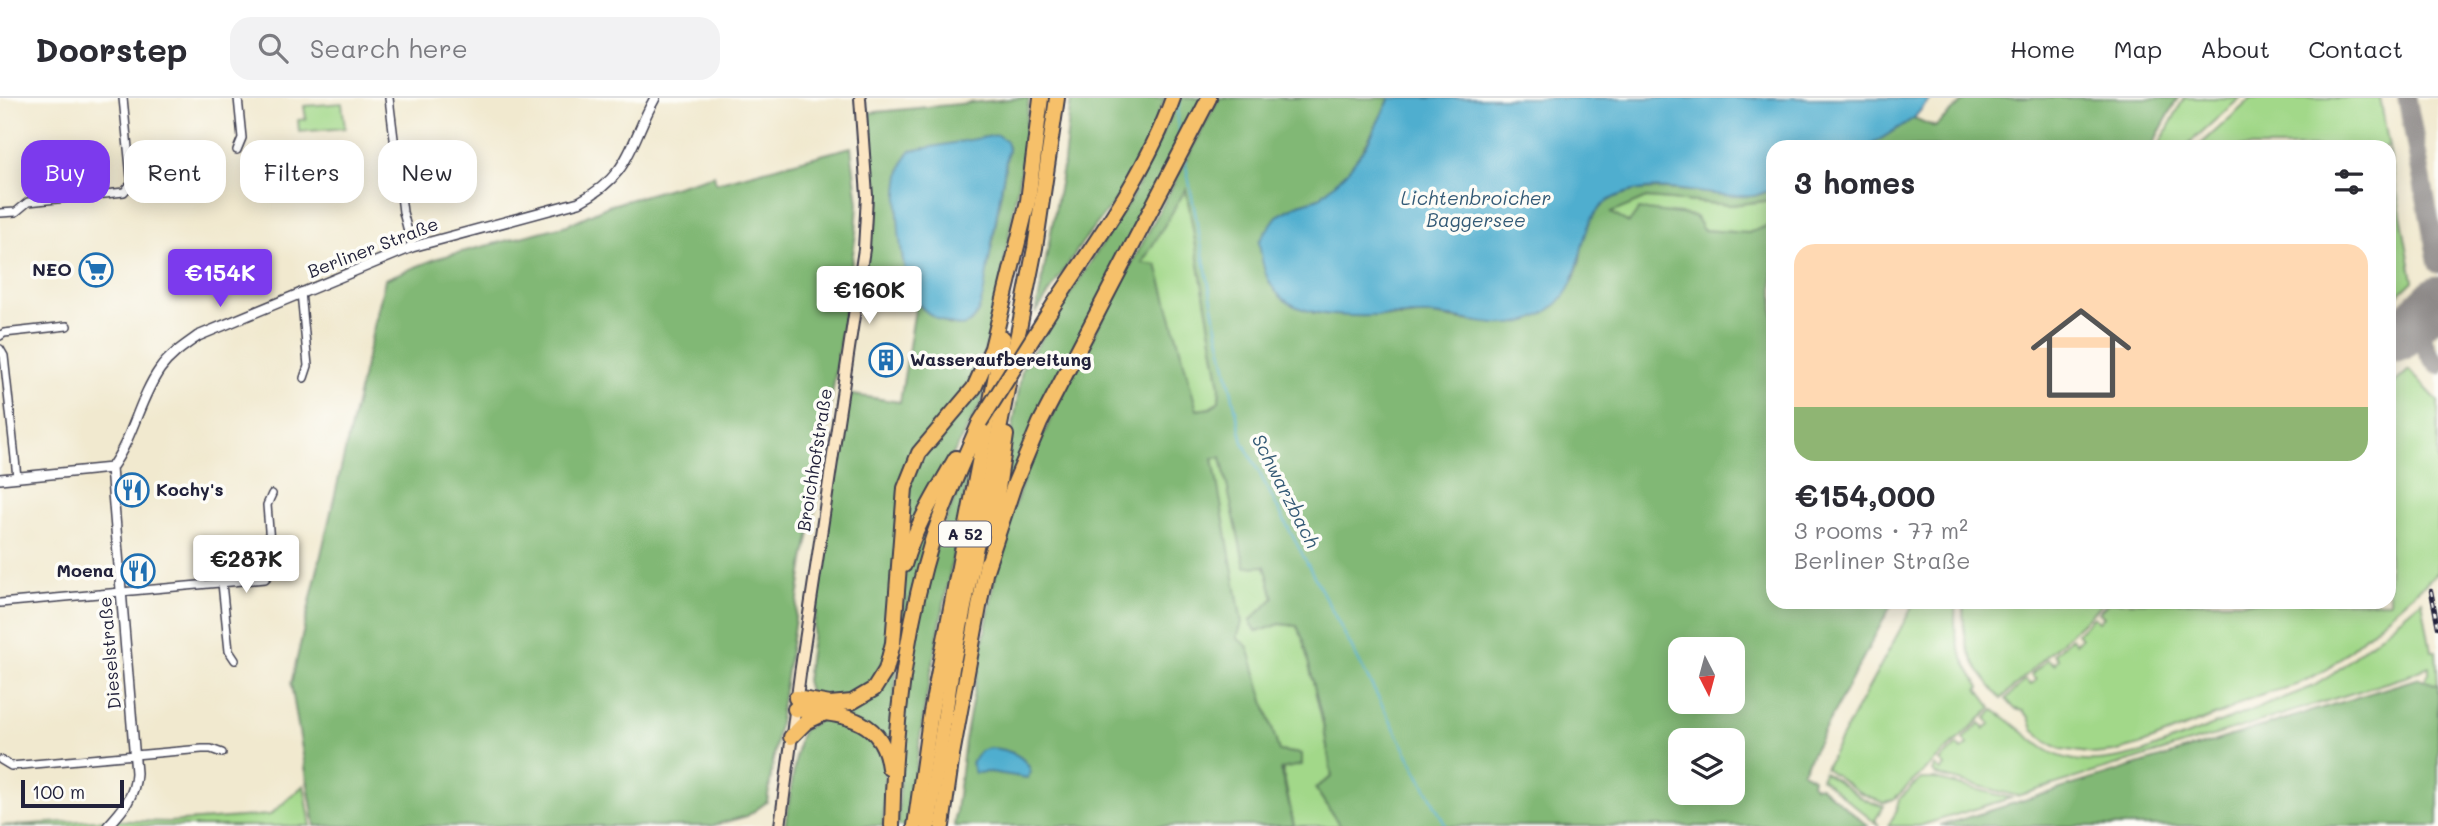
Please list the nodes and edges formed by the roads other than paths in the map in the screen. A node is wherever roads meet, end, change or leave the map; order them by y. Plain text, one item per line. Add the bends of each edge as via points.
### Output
1 (123, 98) edge
2 (238, 98) edge
3 (389, 98) edge
4 (655, 98) edge
5 (860, 98) edge
6 (1041, 98) edge
7 (1058, 98) edge
8 (1209, 98) edge
9 (1172, 103) edge
10 (237, 150) dead end
11 (0, 213) edge
12 (1019, 243) junction
13 (412, 247) junction
14 (301, 292) junction
15 (67, 326) dead end
16 (0, 336) edge
17 (1016, 343) junction
18 (0, 349) edge
19 (304, 378) dead end
20 (980, 422) junction
21 (111, 468) junction
22 (17, 477) junction
23 (0, 479) edge
24 (272, 494) dead end
25 (986, 569) junction
26 (222, 583) junction
27 (120, 591) junction
28 (896, 599) junction
29 (0, 603) edge
30 (235, 660) dead end
31 (795, 703) junction
32 (825, 713) junction
33 (791, 737) junction
34 (222, 753) dead end
35 (136, 754) junction
36 (1, 760) edge
37 (893, 804) junction
38 (108, 826) edge
39 (780, 826) edge
40 (892, 826) edge
41 (915, 826) edge
42 (928, 826) edge
43 (943, 826) edge

1 - 11 street via 131,184 124,192 28,202 16,212
2 - 10 street via 242,138
3 - 13 street via 403,212
4 - 13 street, Berliner Straße via 629,157 594,194
5 - 31 main road, Broichhofstraße via 867,197 864,249
6 - 12 highway, A 52
7 - 17 highway, A 52
8 - 25 highway via 1040,423
9 - 20 highway, bridge via 1126,197
12 - 28 highway via 982,373 965,401 919,453 911,470 902,503
12 - 41 highway, A 52
13 - 14 street, Berliner Straße
14 - 19 street via 308,366
14 - 21 street, Berliner Straße via 198,336 176,352 159,371
15 - 16 street
17 - 25 highway
17 - 42 highway, A 52 via 952,668
18 - 22 street
20 - 28 highway via 918,525
20 - 37 highway via 946,502 917,598 898,714
21 - 22 street
21 - 27 street, Dieselstraße
22 - 23 street
24 - 26 street via 267,505 271,573 265,579
25 - 43 highway
26 - 27 street
26 - 30 street via 229,652
27 - 29 street
27 - 35 street, Dieselstraße
28 - 31 highway via 889,663 874,689 845,704
31 - 32 highway
31 - 33 main road, Broichhofstraße
32 - 33 highway via 806,722
32 - 37 highway via 859,721 879,738 887,754
33 - 39 main road, Broichhofstraße
34 - 35 street via 211,749
35 - 36 street via 12,766
35 - 38 street, Dieselstraße via 134,790
37 - 40 highway

